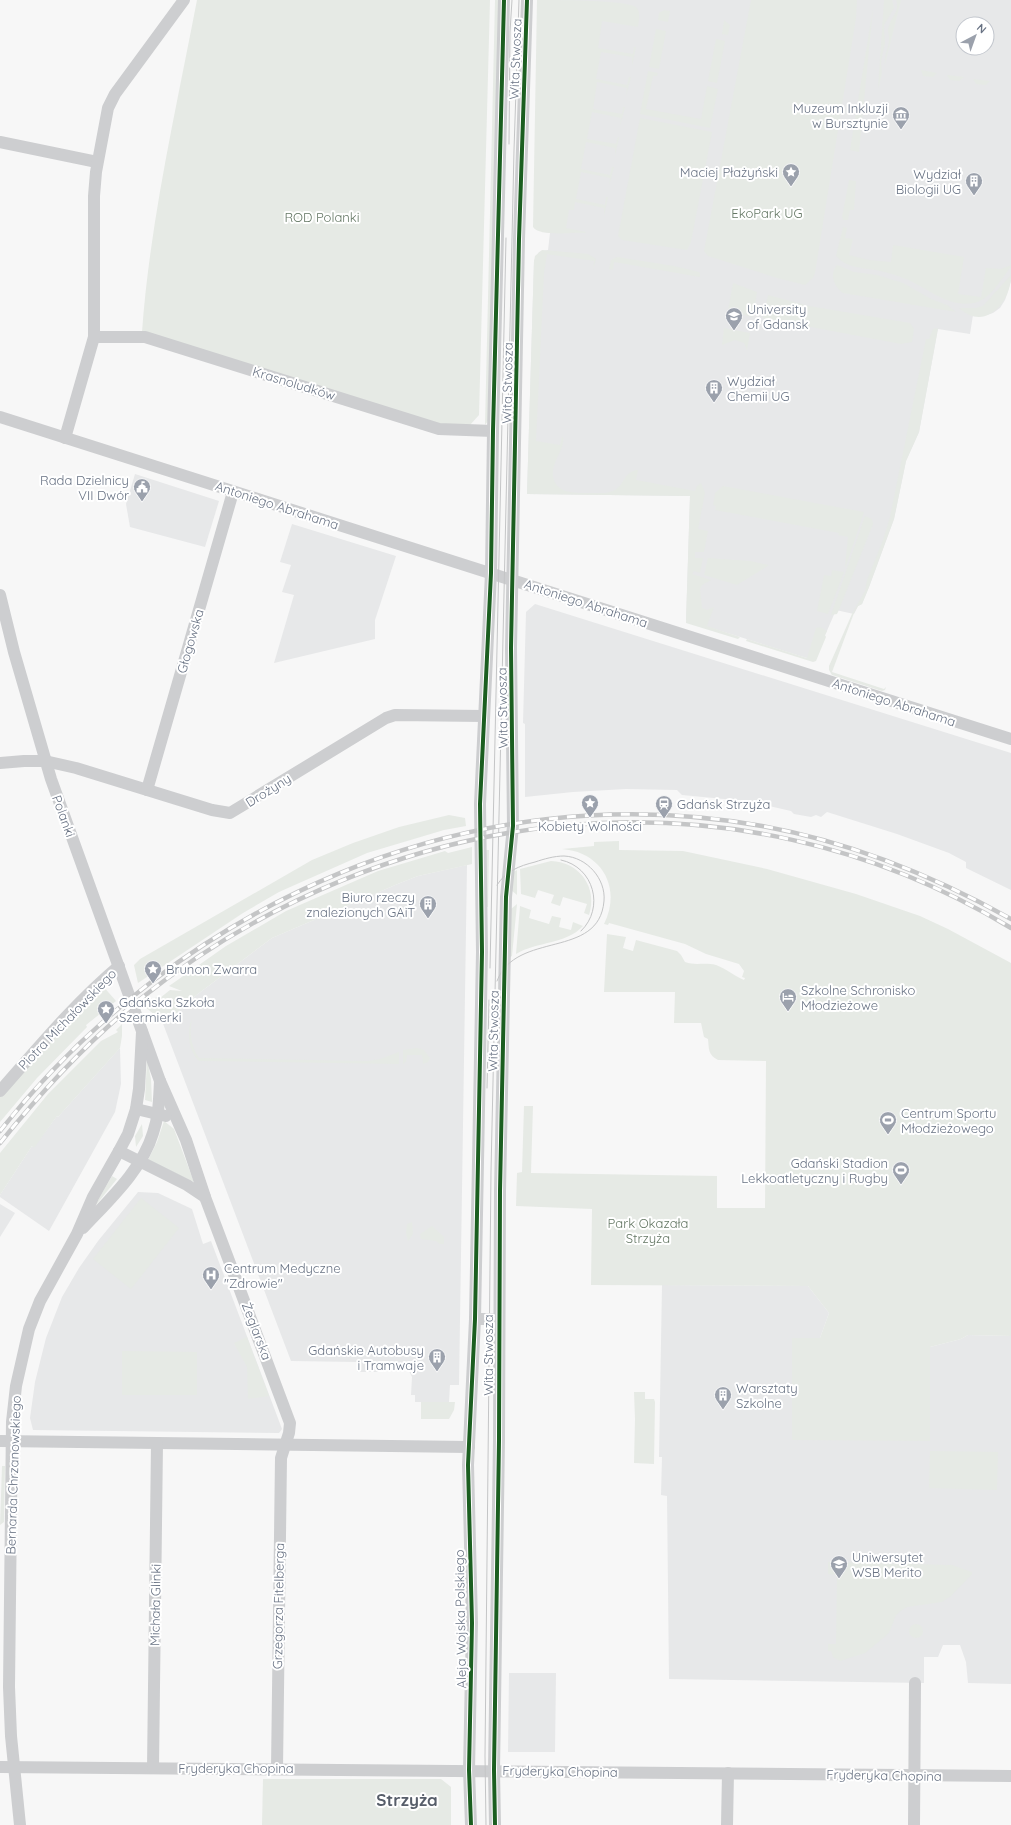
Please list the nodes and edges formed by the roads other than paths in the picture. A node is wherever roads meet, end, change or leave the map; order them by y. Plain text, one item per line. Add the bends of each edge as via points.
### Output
1 (184, 0) edge
2 (504, 0) edge
3 (528, 0) edge
4 (0, 142) edge
5 (97, 162) junction
6 (94, 337) junction
7 (0, 417) edge
8 (493, 431) junction
9 (65, 438) junction
10 (233, 492) junction
11 (492, 573) junction
12 (513, 580) junction
13 (0, 595) edge
14 (484, 716) junction
15 (1011, 739) edge
16 (45, 761) junction
17 (0, 763) edge
18 (147, 790) junction
19 (119, 966) junction
20 (142, 1032) junction
21 (160, 1081) junction
22 (0, 1091) edge
23 (136, 1109) junction
24 (158, 1114) junction
25 (177, 1118) junction
26 (119, 1151) junction
27 (139, 1162) junction
28 (206, 1197) junction
29 (76, 1234) junction
30 (475, 1319) junction
31 (498, 1319) junction
32 (471, 1414) joint
33 (0, 1441) edge
34 (12, 1441) junction
35 (157, 1443) junction
36 (285, 1444) junction
37 (469, 1447) junction
38 (915, 1683) dead end
39 (0, 1767) edge
40 (14, 1767) junction
41 (153, 1768) junction
42 (276, 1769) junction
43 (469, 1770) junction
44 (494, 1770) junction
45 (728, 1773) junction
46 (914, 1775) junction
47 (1011, 1776) edge
48 (20, 1825) edge
49 (471, 1825) edge
50 (495, 1825) edge
51 (727, 1825) edge
52 (914, 1825) edge

1 - 5 street via 115,94 108,108
2 - 8 street, Wita Stwosza
3 - 12 street, Wita Stwosza via 519,239
4 - 5 street
5 - 6 street via 94,196
6 - 8 street, Krasnoludków via 144,337 440,429
6 - 9 street
7 - 9 street, Antoniego Abrahama
8 - 11 street, Wita Stwosza
9 - 10 street, Antoniego Abrahama
10 - 11 street, Antoniego Abrahama
10 - 18 street, Głogowska
11 - 12 street, Antoniego Abrahama
11 - 14 street, Wita Stwosza
12 - 15 street, Antoniego Abrahama
12 - 31 street, Wita Stwosza via 513,826 506,897
13 - 16 street, Polanki
14 - 18 street, Drożyny via 395,714 230,813
14 - 30 street, Wita Stwosza via 480,804 482,943
16 - 17 street, Drożyny
16 - 18 street, Drożyny
16 - 19 street, Polanki
19 - 20 street, Polanki
19 - 22 street, Piotra Michałowskiego via 64,1020
20 - 21 street, Bernarda Chrzanowskiego
20 - 23 street, Bernarda Chrzanowskiego
21 - 24 street, Bernarda Chrzanowskiego
21 - 25 street, Żeglarska
23 - 24 street
23 - 26 street, Bernarda Chrzanowskiego
24 - 25 street
24 - 27 street, Bernarda Chrzanowskiego via 146,1152
25 - 28 street, Żeglarska
26 - 27 street
26 - 29 street, Bernarda Chrzanowskiego
27 - 28 street
27 - 29 street, Bernarda Chrzanowskiego via 112,1196
28 - 36 street, Żeglarska via 289,1418 290,1427
29 - 34 street, Bernarda Chrzanowskiego via 40,1301 29,1329 16,1386
30 - 31 street
30 - 32 street, Wita Stwosza
31 - 44 street, Wita Stwosza via 499,1440
32 - 37 street, Aleja Wojska Polskiego
33 - 34 street
34 - 35 street
34 - 40 street, Bernarda Chrzanowskiego via 9,1687
35 - 36 street
35 - 41 street, Michała Glinki
36 - 37 street
36 - 42 street, Grzegorza Fitelberga via 281,1458
37 - 43 street, Aleja Wojska Polskiego via 472,1623
38 - 46 street
39 - 40 street, Fryderyka Chopina
40 - 41 street, Fryderyka Chopina
40 - 48 street, Bernarda Chrzanowskiego
41 - 42 street, Fryderyka Chopina
42 - 43 street, Fryderyka Chopina
43 - 44 street, Fryderyka Chopina
43 - 49 street, Aleja Wojska Polskiego
44 - 45 street, Fryderyka Chopina
44 - 50 street
45 - 46 street, Fryderyka Chopina
45 - 51 street
46 - 47 street, Fryderyka Chopina
46 - 52 street

